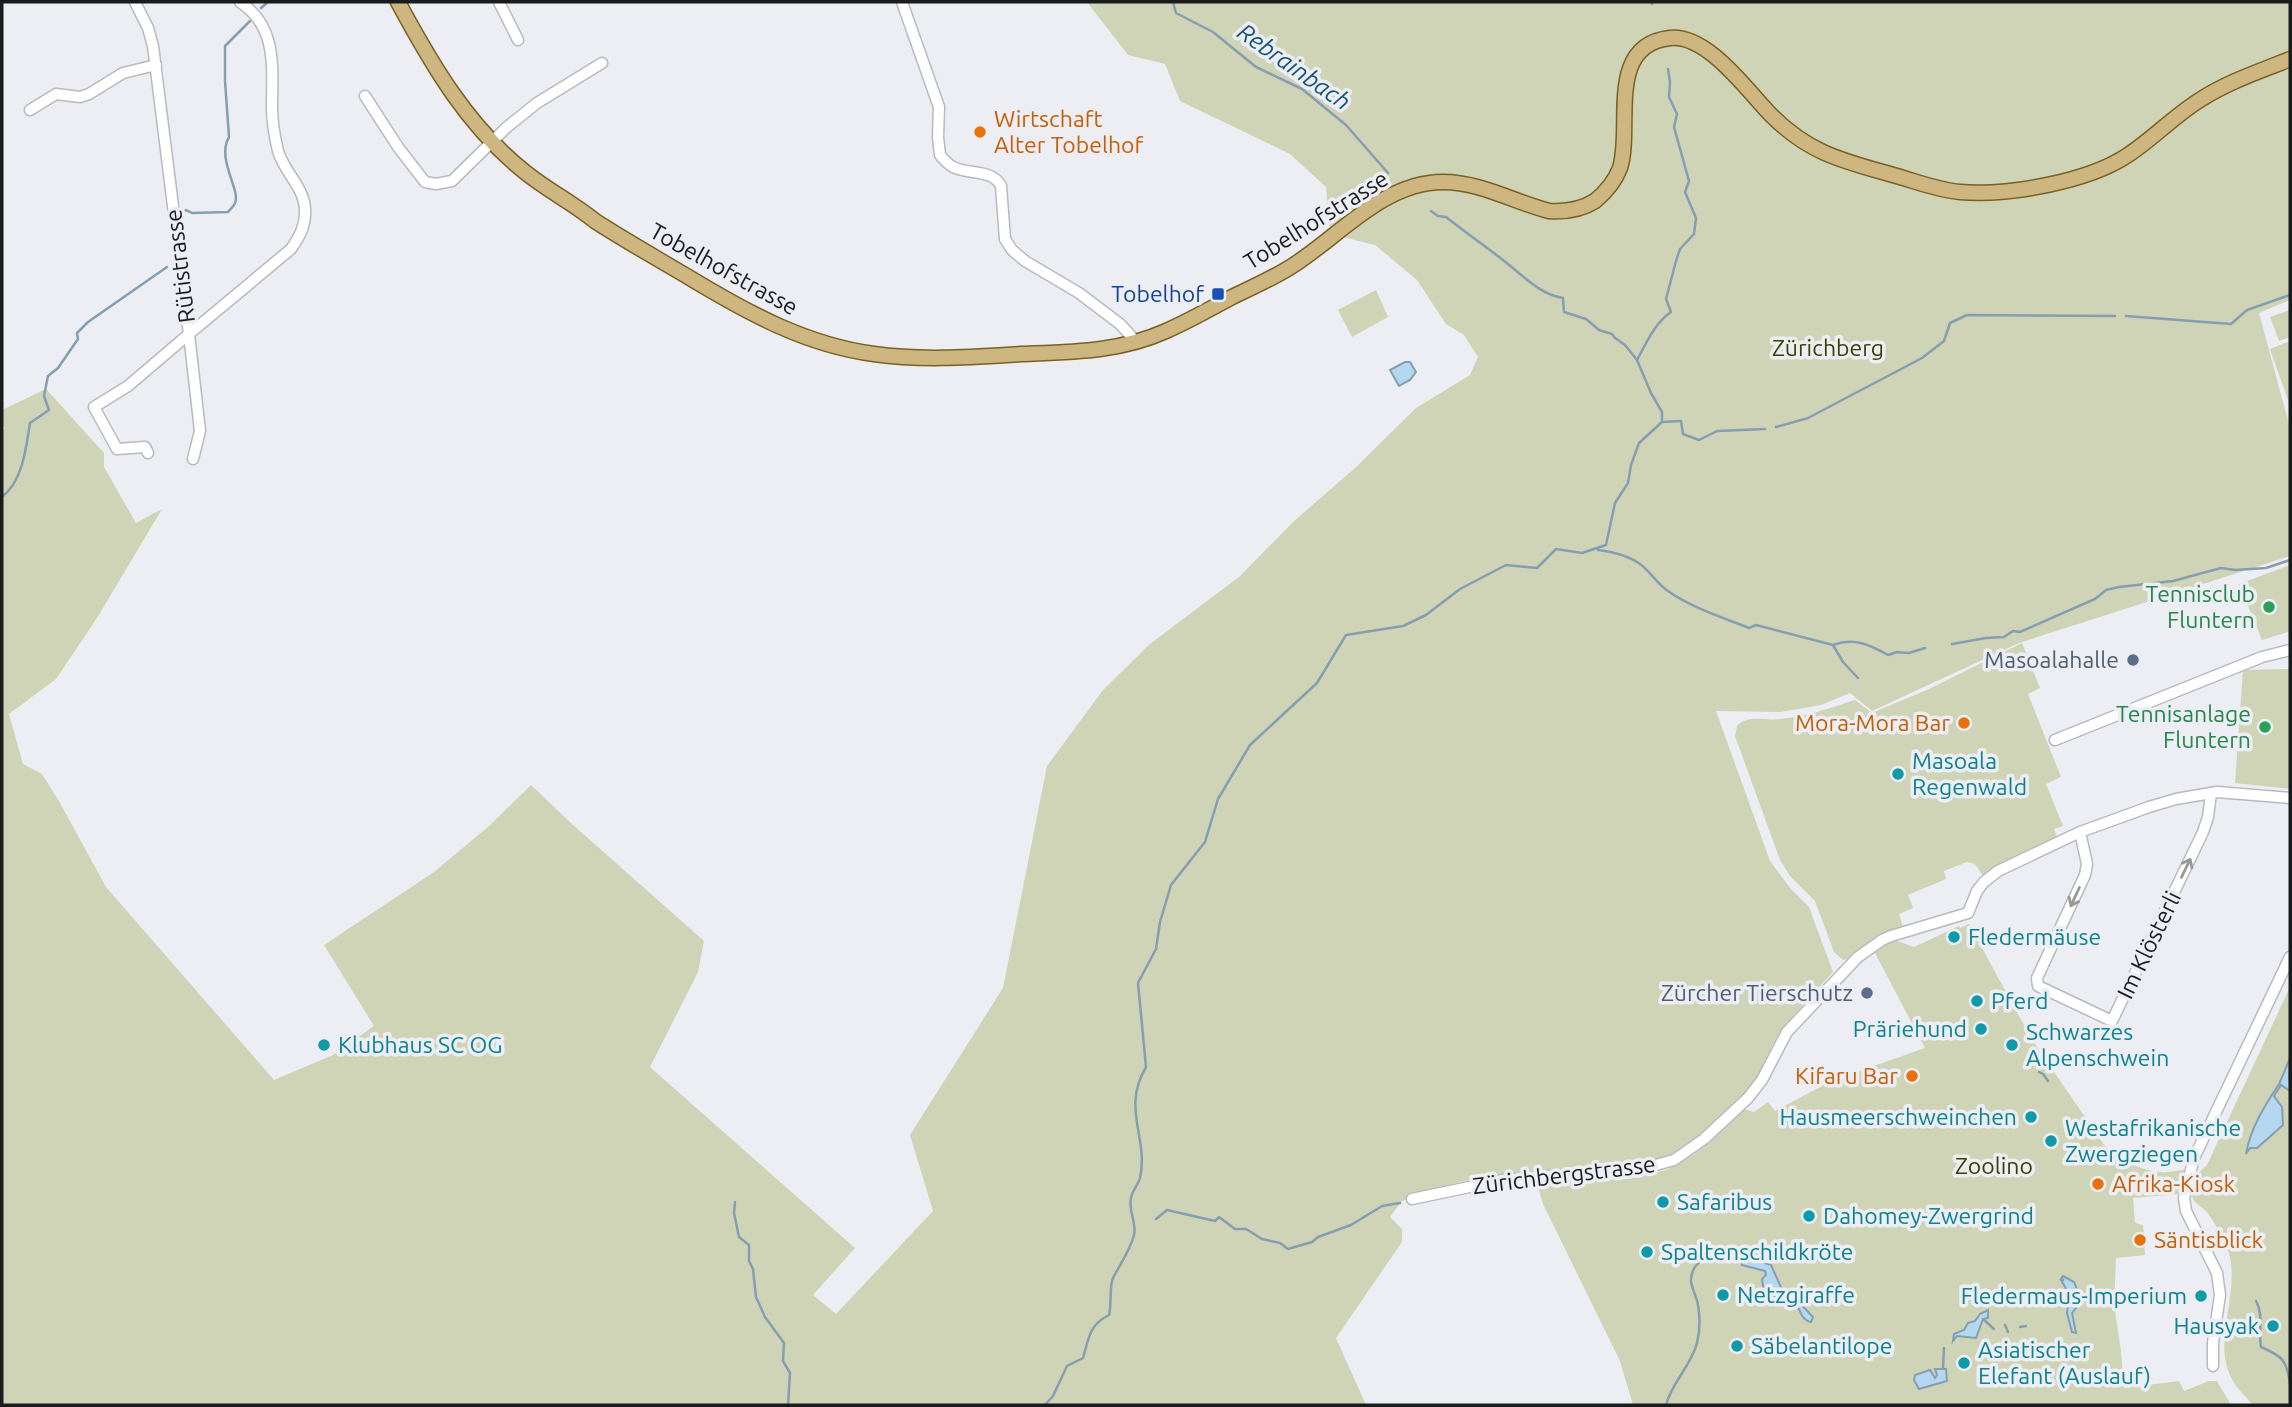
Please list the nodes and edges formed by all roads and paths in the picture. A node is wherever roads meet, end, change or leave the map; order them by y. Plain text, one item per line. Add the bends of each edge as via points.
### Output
1 (135, 2) edge
2 (240, 2) edge
3 (398, 2) edge
4 (499, 2) edge
5 (902, 2) edge
6 (518, 40) dead end
7 (2290, 59) edge
8 (602, 63) dead end
9 (156, 65) junction
10 (365, 96) dead end
11 (30, 110) dead end
12 (492, 141) junction
13 (189, 334) junction
14 (1134, 343) junction
15 (148, 453) dead end
16 (193, 459) dead end
17 (2290, 650) edge
18 (2055, 740) dead end
19 (2211, 793) junction
20 (2290, 798) edge
21 (2080, 832) junction
22 (2290, 957) edge
23 (1412, 1199) dead end
24 (2213, 1366) dead end

1 - 9 street, Rütistrasse via 148,27
2 - 13 street via 250,8 269,37 274,130 279,155 299,188 305,221 292,249
3 - 12 main road, Tobelhofstrasse via 440,77
4 - 6 street
5 - 14 street via 939,107 940,155 956,168 999,180 1005,239 1012,250 1079,293 1119,324
7 - 14 main road, Tobelhofstrasse via 2205,97 2106,167 2032,187 1961,192 1821,153 1774,118 1714,56 1686,40 1663,39 1652,43 1633,62 1624,94 1620,167 1609,187 1591,203 1549,211 1462,184 1412,188 1376,205 1285,271 1178,326
8 - 12 street via 537,103
9 - 11 street via 123,73 79,97 56,94
9 - 13 street, Rütistrasse
10 - 12 street via 425,182 452,181
12 - 14 main road, Tobelhofstrasse via 525,173 595,221 740,308 816,341 874,354 935,357 1106,349
13 - 15 street, Rütistrasse via 128,386 94,407 117,449 145,447
13 - 16 street via 200,430
17 - 18 street via 2238,666
19 - 20 street, Zürichbergstrasse
19 - 21 street, Zürichbergstrasse via 2149,807
21 -> 19 street, Im Klösterli via 2085,875 2036,978 2038,986 2112,1021 2203,832
21 - 23 street, Zürichbergstrasse via 1991,876 1977,891 1968,912 1891,936 1865,952 1787,1032 1758,1087 1704,1139 1674,1160 1641,1169 1503,1180
22 - 24 street via 2190,1171 2185,1195 2186,1211 2217,1273 2220,1295

